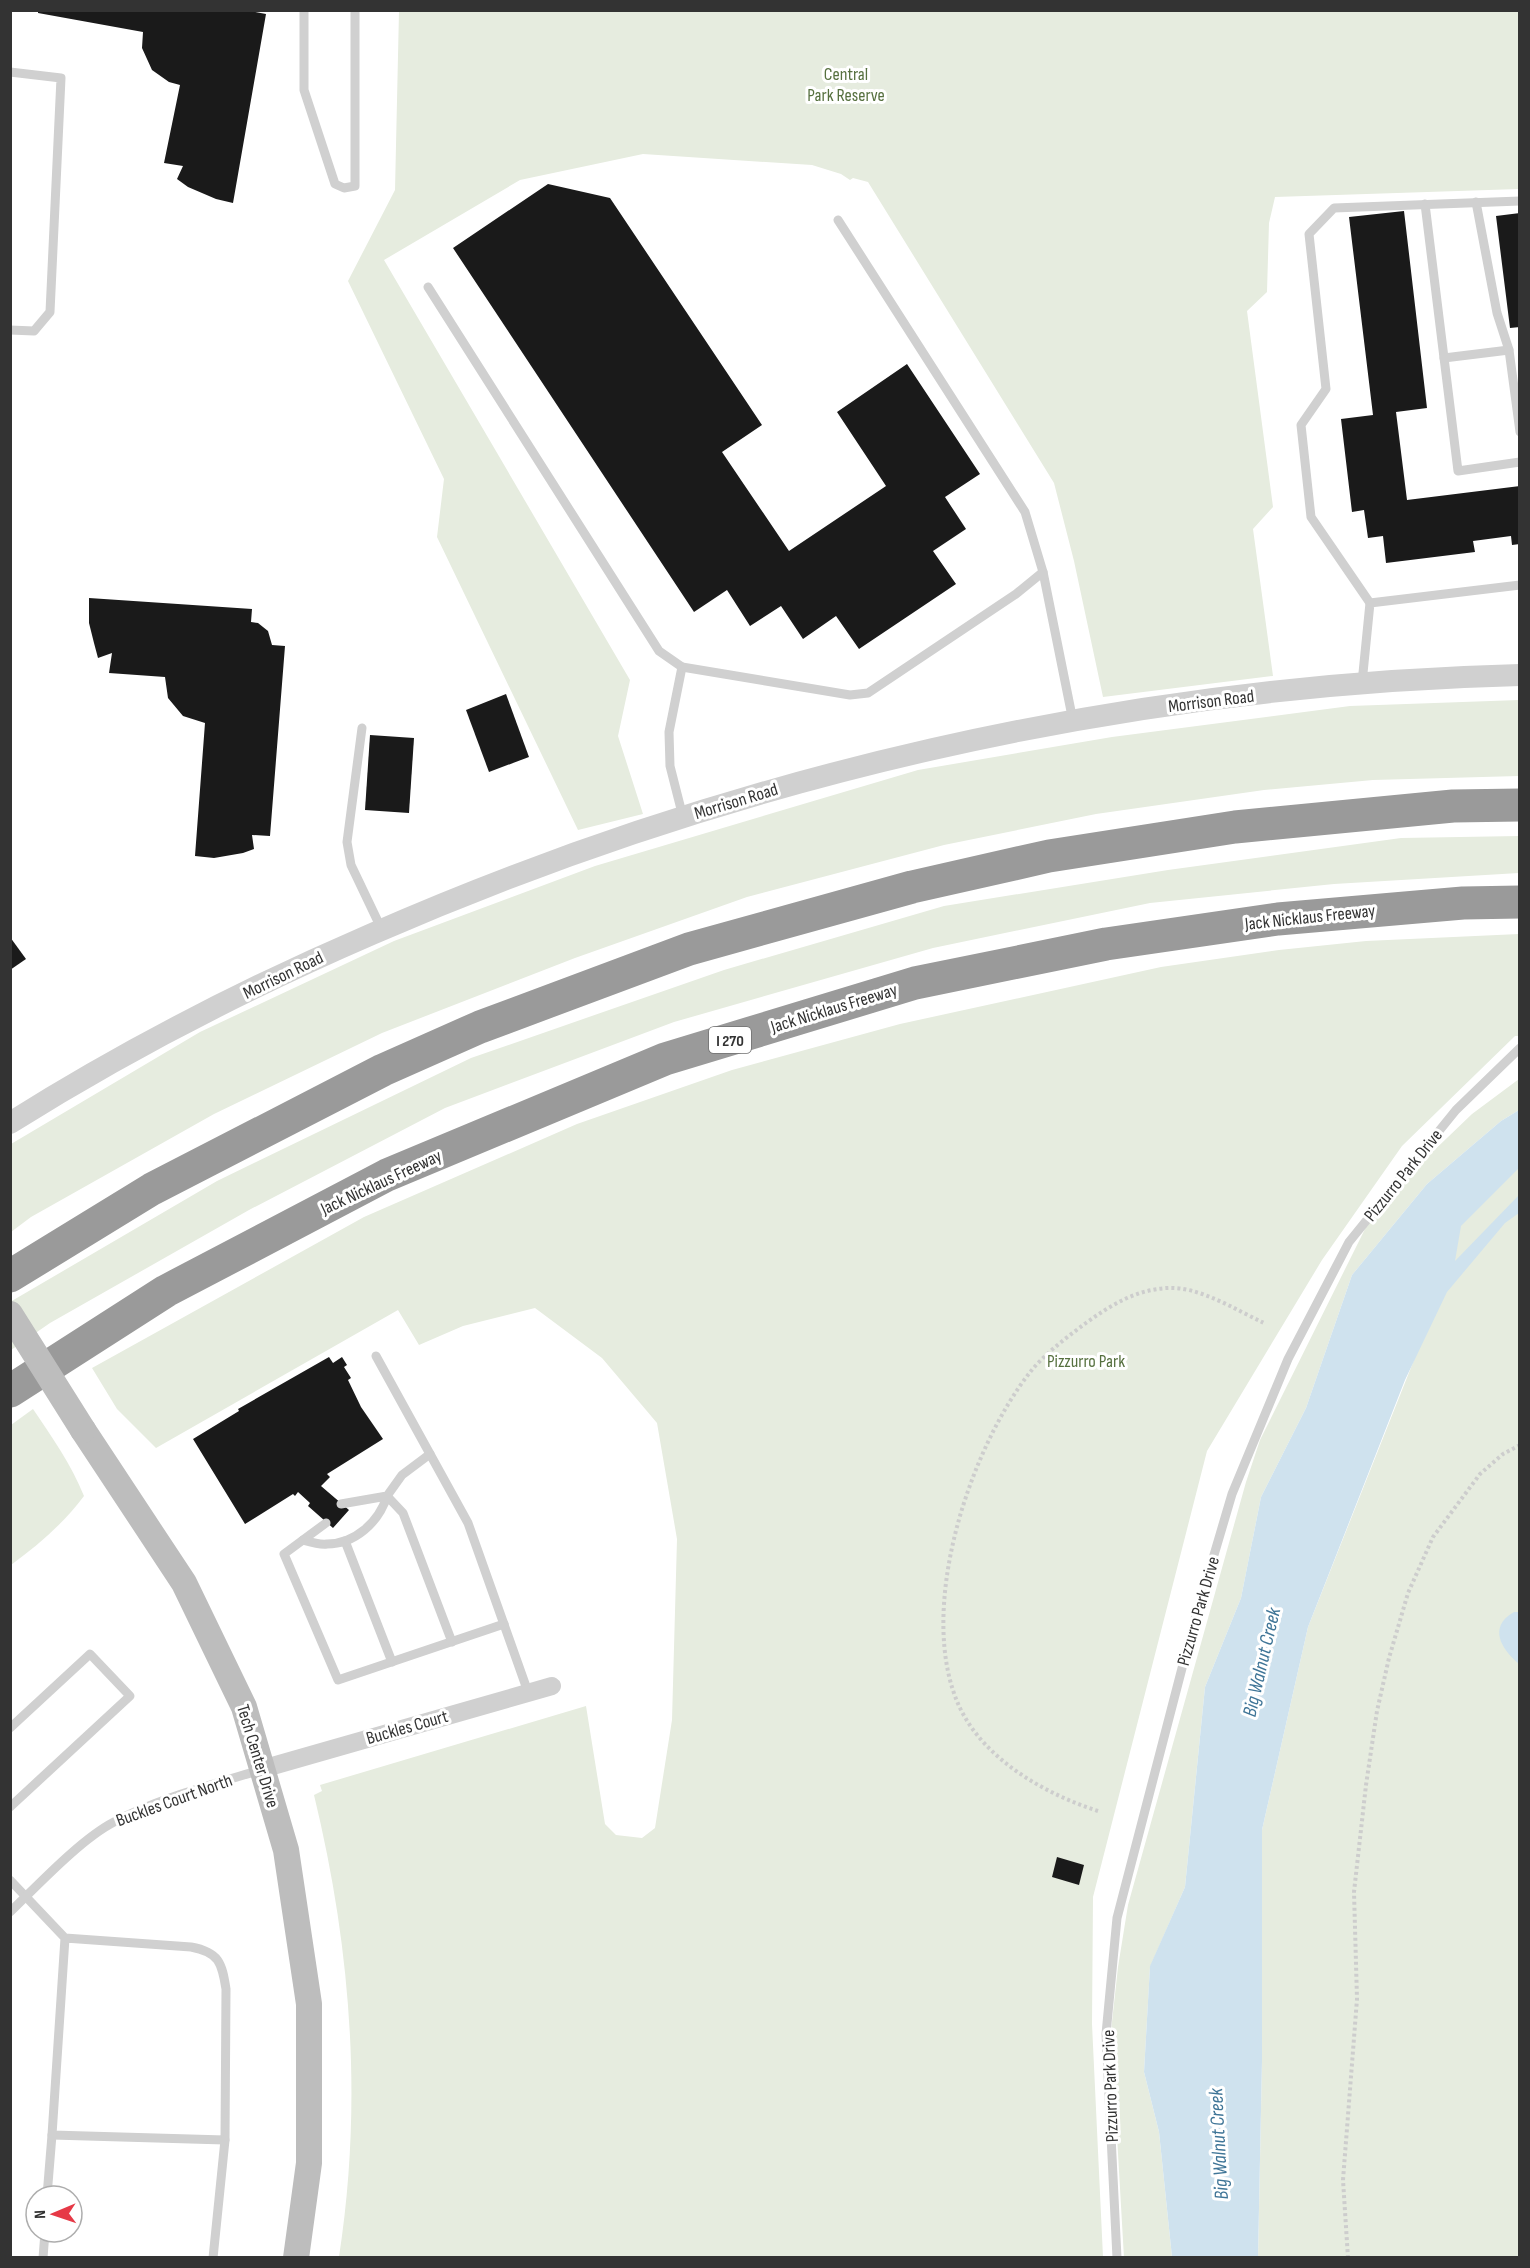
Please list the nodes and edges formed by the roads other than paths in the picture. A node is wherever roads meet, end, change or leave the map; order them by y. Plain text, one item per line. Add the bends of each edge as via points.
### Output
1 (304, 10) edge
2 (356, 10) edge
3 (10, 72) edge
4 (1520, 201) edge
5 (1476, 202) junction
6 (1425, 204) junction
7 (838, 220) dead end
8 (428, 287) dead end
9 (10, 330) edge
10 (1509, 350) junction
11 (1444, 358) junction
12 (1520, 432) edge
13 (1520, 462) edge
14 (1043, 572) junction
15 (1520, 585) edge
16 (1370, 603) junction
17 (682, 667) junction
18 (1520, 675) edge
19 (1362, 684) junction
20 (1073, 721) junction
21 (362, 728) dead end
22 (1520, 805) edge
23 (683, 817) junction
24 (1520, 902) edge
25 (381, 930) junction
26 (1520, 1048) edge
27 (10, 1123) edge
28 (10, 1276) edge
29 (10, 1314) edge
30 (376, 1356) dead end
31 (10, 1391) edge
32 (430, 1454) junction
33 (387, 1496) junction
34 (341, 1504) dead end
35 (326, 1523) dead end
36 (303, 1540) junction
37 (345, 1541) junction
38 (504, 1624) junction
39 (452, 1642) junction
40 (392, 1662) junction
41 (552, 1686) dead end
42 (528, 1692) junction
43 (10, 1728) edge
44 (262, 1769) junction
45 (10, 1807) edge
46 (10, 1880) edge
47 (26, 1897) junction
48 (10, 1912) edge
49 (65, 1938) junction
50 (52, 2135) junction
51 (225, 2140) junction
52 (48, 2184) edge
53 (213, 2258) edge
54 (296, 2258) edge
55 (1117, 2258) edge

1 - 2 lane via 304,90 335,184 344,188 355,186
3 - 9 lane via 61,78 50,312 34,331
4 - 5 lane
5 - 6 lane
5 - 10 lane via 1497,313
6 - 11 lane
6 - 16 lane via 1334,208 1309,234 1326,389 1301,425 1311,517
7 - 14 lane via 1025,512
8 - 17 lane via 659,651
10 - 11 lane
10 - 12 lane
11 - 13 lane via 1458,471
14 - 17 lane via 868,693 850,695
14 - 20 lane
15 - 16 lane
16 - 19 lane
17 - 23 lane via 669,732 670,766
18 - 19 street, Morrison Road
19 - 20 street, Morrison Road via 1125,711
20 - 23 street, Morrison Road via 906,754
21 - 25 lane via 347,842 351,865
22 - 28 highway via 1453,806 1235,827 1049,856 912,887 689,949 480,1027 382,1070 152,1189
23 - 25 street, Morrison Road via 603,842
24 - 31 highway, Jack Nicklaus Freeway / I 270 via 1462,903 1278,919 1106,944 915,983 665,1059 387,1175 166,1291
25 - 27 street, Morrison Road via 163,1033
26 - 55 lane, Pizzurro Park Drive via 1456,1110 1349,1242 1288,1359 1232,1494 1190,1636 1117,1918 1106,2034
29 - 44 main road, Tech Center Drive, bridge via 184,1583 244,1707
30 - 32 lane
32 - 33 lane via 402,1475
32 - 38 lane via 468,1523
33 - 34 lane
33 - 37 lane via 382,1512 372,1524
33 - 39 lane via 403,1513
35 - 36 lane
36 - 37 lane via 326,1545
36 - 40 lane via 284,1554 338,1680
37 - 40 lane
38 - 39 lane
38 - 42 lane
39 - 40 lane
41 - 42 street, Buckles Court
42 - 44 street, Buckles Court
43 - 45 lane via 90,1654 130,1696
44 - 47 lane, Buckles Court North via 112,1822
44 - 54 main road, Tech Center Drive via 286,1850 309,2004 309,2163
46 - 47 lane
47 - 48 lane, Buckles Court North
47 - 49 lane
49 - 50 lane
49 - 51 lane via 191,1947 218,1959 226,1989
50 - 51 lane
50 - 52 lane
51 - 53 lane

